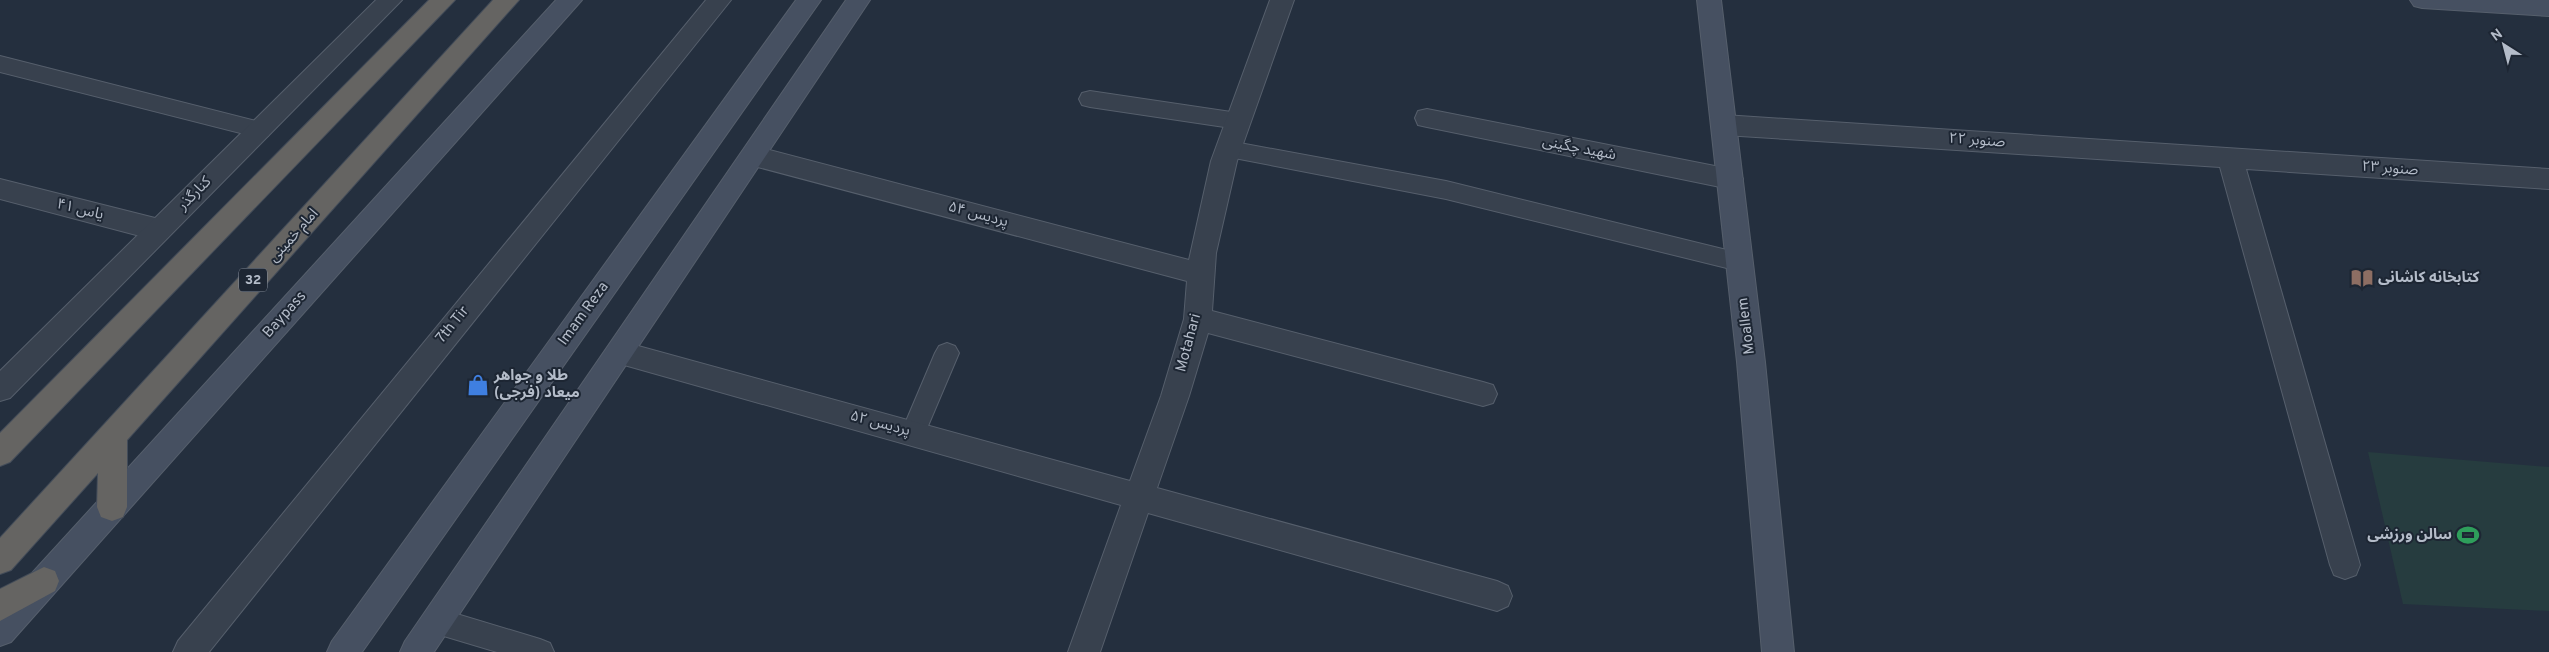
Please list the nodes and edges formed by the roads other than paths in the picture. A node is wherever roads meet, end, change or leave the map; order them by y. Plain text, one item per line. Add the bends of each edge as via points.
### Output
1 (390, 0) edge
2 (443, 0) edge
3 (507, 0) edge
4 (570, 0) edge
5 (719, 0) edge
6 (809, 0) edge
7 (858, 0) edge
8 (1282, 0) edge
9 (1709, 0) edge
10 (2422, 0) edge
11 (2549, 8) edge
12 (0, 64) edge
13 (1090, 99) dead end
14 (1427, 118) dead end
15 (1238, 121) junction
16 (1724, 125) junction
17 (260, 130) junction
18 (1228, 149) junction
19 (754, 156) junction
20 (2230, 158) junction
21 (1730, 179) junction
22 (2549, 179) edge
23 (0, 189) edge
24 (159, 230) junction
25 (1739, 262) junction
26 (1201, 274) junction
27 (1198, 319) junction
28 (620, 352) junction
29 (947, 353) dead end
30 (0, 389) edge
31 (1483, 394) dead end
32 (913, 433) junction
33 (113, 436) junction
34 (0, 452) edge
35 (1140, 496) junction
36 (112, 506) junction
37 (0, 560) edge
38 (2345, 565) dead end
39 (44, 581) junction
40 (1497, 596) dead end
41 (0, 606) edge
42 (437, 622) junction
43 (0, 630) edge
44 (189, 652) edge
45 (342, 652) edge
46 (416, 652) edge
47 (540, 652) edge
48 (1084, 652) edge
49 (1778, 652) edge

1 - 17 street, کنارگذر
2 - 34 highway
3 - 33 highway, امام خمینی / 32
4 - 36 main road, Baypass
5 - 44 street, 7th Tir
6 - 45 main road, Imam Reza
7 - 19 main road
8 - 15 street, Motahari
9 - 16 main road, Moallem
10 - 11 main road
12 - 17 lane
13 - 15 lane
14 - 21 street, شهید چگینی
15 - 18 street, Motahari
16 - 20 street, صنوبر ۲۲
16 - 21 main road, Moallem
17 - 24 street, کنارگذر
18 - 25 lane via 1446,190
18 - 26 street, Motahari via 1203,252
19 - 26 street, پردیس ۵۴
19 - 28 main road
20 - 22 street, صنوبر ۲۳
20 - 38 street
21 - 25 main road, Moallem
23 - 24 street, یاس ۴۱
24 - 30 street, کنارگذر
25 - 49 main road, Moallem
26 - 27 street, Motahari
27 - 31 street
27 - 35 street, Motahari
28 - 32 street, پردیس ۵۲
28 - 42 main road
29 - 32 lane
32 - 35 street, پردیس ۵۲
33 - 36 highway
33 - 37 highway, امام خمینی / 32
35 - 40 street, پردیس ۵۲
35 - 48 street, Motahari
36 - 39 main road, Baypass
39 - 41 highway
39 - 43 main road, Baypass
42 - 46 main road
42 - 47 lane

